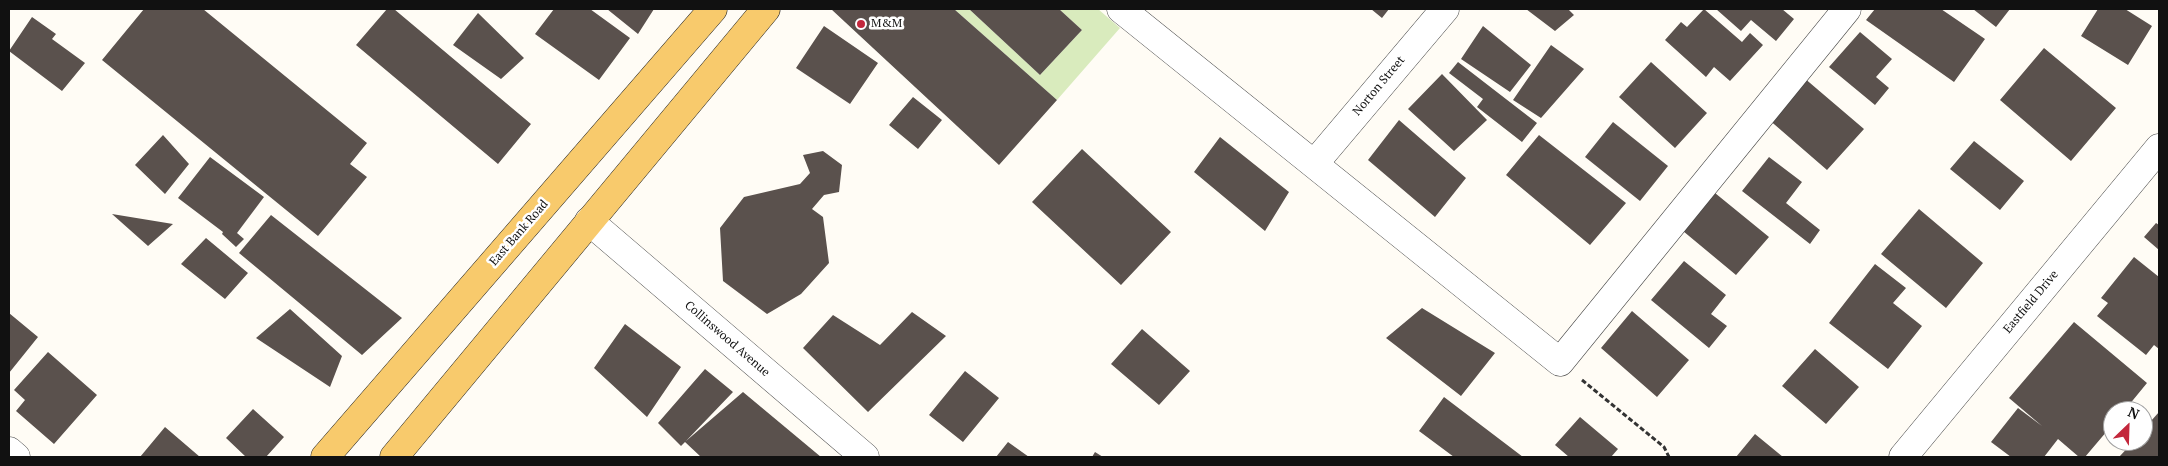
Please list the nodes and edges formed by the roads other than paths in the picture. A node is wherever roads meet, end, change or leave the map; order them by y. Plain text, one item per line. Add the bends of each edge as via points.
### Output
1 (713, 9) edge
2 (766, 9) edge
3 (1121, 9) edge
4 (1445, 9) edge
5 (1847, 9) edge
6 (2159, 148) edge
7 (1314, 164) junction
8 (589, 221) junction
9 (9, 451) edge
10 (16, 457) edge
11 (325, 457) edge
12 (394, 457) edge
13 (865, 457) edge
14 (1903, 457) edge

1 - 11 main road, East Bank Road
2 - 8 main road
3 - 7 street
4 - 7 street, Norton Street
5 - 7 street via 1560,362
6 - 14 street, Eastfield Drive
8 - 12 main road
8 - 13 street, Collinswood Avenue
9 - 10 street

